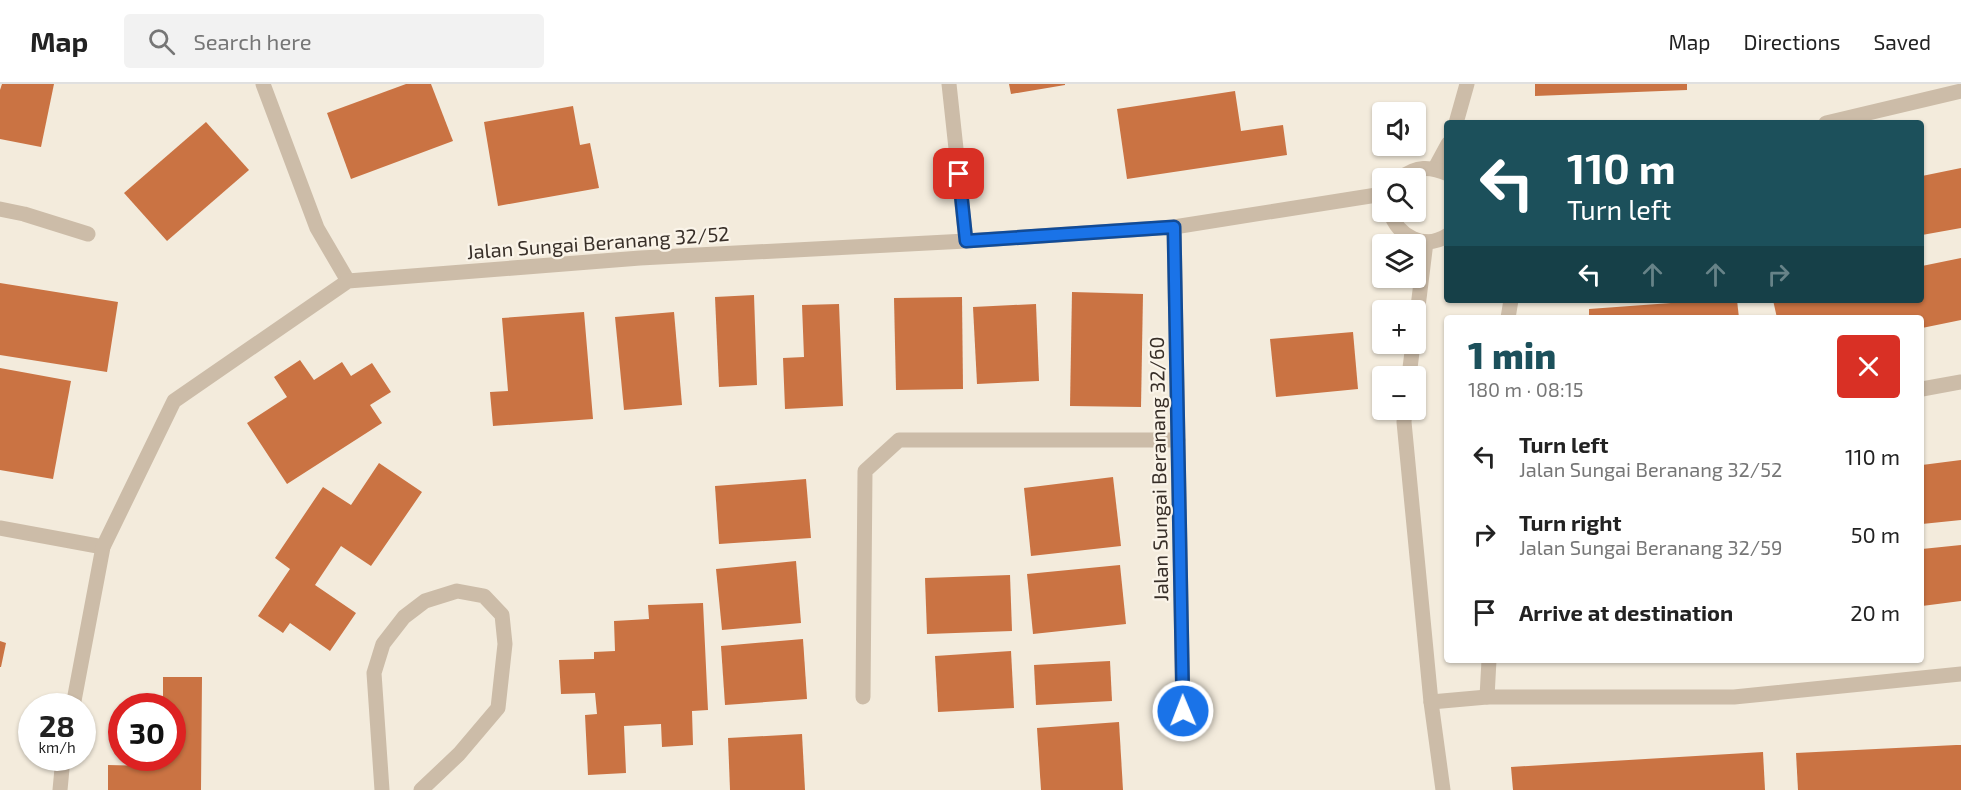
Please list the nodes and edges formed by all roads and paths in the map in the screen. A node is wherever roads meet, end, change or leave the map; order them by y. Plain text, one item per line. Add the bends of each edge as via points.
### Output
1 (263, 84) edge
2 (949, 84) edge
3 (1467, 84) edge
4 (1961, 91) edge
5 (1457, 120) edge
6 (1839, 120) edge
7 (1426, 169) edge
8 (1441, 171) edge
9 (1372, 196) edge
10 (0, 209) edge
11 (1394, 222) edge
12 (1174, 227) junction
13 (88, 234) dead end
14 (1404, 234) edge
15 (1444, 238) edge
16 (966, 241) junction
17 (1426, 242) edge
18 (348, 281) junction
19 (1961, 382) edge
20 (1924, 390) edge
21 (1404, 420) edge
22 (1178, 440) junction
23 (0, 528) edge
24 (103, 547) junction
25 (1489, 663) edge
26 (1961, 674) edge
27 (75, 693) edge
28 (863, 697) dead end
29 (1487, 697) junction
30 (1431, 702) junction
31 (1183, 711) dead end
32 (62, 771) edge
33 (60, 790) edge
34 (382, 790) edge
35 (421, 790) edge
36 (1443, 790) edge

1 - 18 street via 317,228
2 - 16 street
3 - 5 street
4 - 6 street
7 - 8 street
9 - 12 street, Jalan Sungai Beranang 32/52
10 - 13 street
11 - 14 street
12 - 16 street, Jalan Sungai Beranang 32/52
12 - 22 street, Jalan Sungai Beranang 32/60
15 - 17 street
16 - 18 street, Jalan Sungai Beranang 32/52 via 640,258
18 - 24 street via 174,401
19 - 20 street
21 - 30 street
22 - 28 street via 899,440 865,471
22 - 31 street, Jalan Sungai Beranang 32/60
23 - 24 street
24 - 27 street
25 - 29 street
26 - 29 street via 1734,697
29 - 30 street
30 - 36 street
32 - 33 street
34 - 35 street via 374,674 383,644 404,617 425,601 457,591 484,596 502,615 505,644 498,708 459,754

